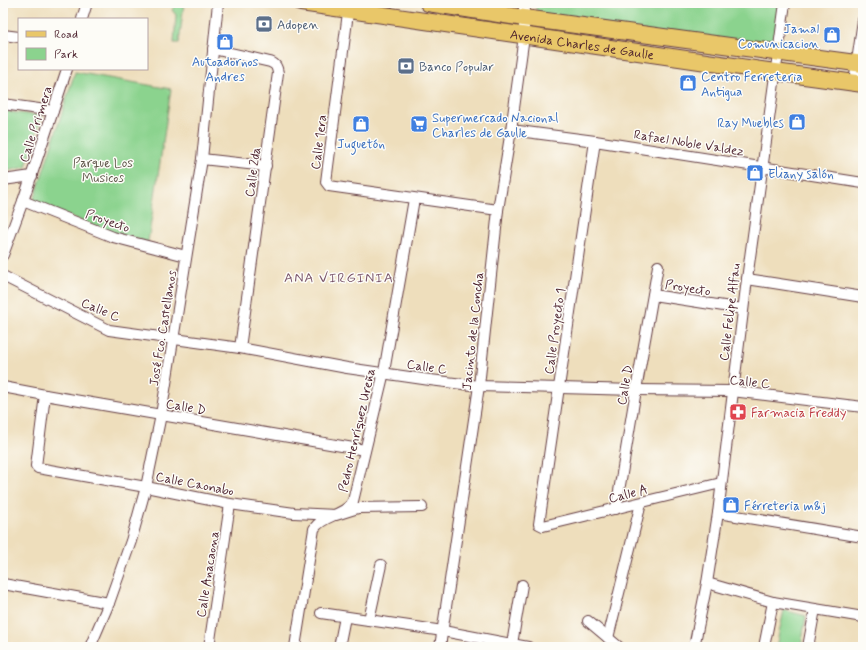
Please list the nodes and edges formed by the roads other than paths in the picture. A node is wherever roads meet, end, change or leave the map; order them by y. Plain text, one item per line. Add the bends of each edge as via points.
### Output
1 (87, 3) edge
2 (218, 3) edge
3 (301, 3) edge
4 (428, 3) edge
5 (785, 3) edge
6 (349, 7) edge
7 (524, 11) edge
8 (82, 18) edge
9 (863, 20) edge
10 (3, 35) edge
11 (524, 36) junction
12 (18, 37) edge
13 (213, 49) junction
14 (778, 53) junction
15 (860, 64) edge
16 (67, 70) edge
17 (775, 72) junction
18 (859, 83) edge
19 (3, 104) edge
20 (53, 111) junction
21 (511, 130) junction
22 (595, 141) junction
23 (202, 159) junction
24 (266, 166) junction
25 (762, 166) junction
26 (32, 176) junction
27 (3, 180) edge
28 (863, 183) edge
29 (414, 199) junction
30 (23, 201) junction
31 (498, 210) junction
32 (3, 255) edge
33 (186, 256) junction
34 (658, 266) dead end
35 (3, 276) edge
36 (747, 279) junction
37 (653, 295) junction
38 (863, 297) edge
39 (743, 309) junction
40 (173, 339) junction
41 (240, 348) junction
42 (384, 372) junction
43 (479, 386) junction
44 (3, 387) edge
45 (559, 388) junction
46 (636, 390) junction
47 (732, 391) junction
48 (45, 395) junction
49 (863, 407) edge
50 (161, 415) junction
51 (365, 450) junction
52 (721, 483) junction
53 (146, 487) junction
54 (641, 503) junction
55 (230, 504) junction
56 (422, 507) dead end
57 (616, 509) junction
58 (718, 513) junction
59 (336, 515) junction
60 (540, 525) joint
61 (863, 537) edge
62 (381, 564) dead end
63 (707, 583) junction
64 (3, 584) edge
65 (522, 585) dead end
66 (773, 602) junction
67 (109, 603) junction
68 (815, 609) junction
69 (321, 613) dead end
70 (345, 617) junction
71 (863, 617) edge
72 (370, 620) junction
73 (588, 621) dead end
74 (443, 631) junction
75 (608, 638) junction
76 (512, 644) junction
77 (90, 647) edge
78 (209, 647) edge
79 (295, 647) edge
80 (339, 647) edge
81 (440, 647) edge
82 (528, 647) edge
83 (618, 647) edge
84 (694, 647) edge
85 (764, 647) edge
86 (808, 647) edge

1 - 8 street
2 - 13 street, José Fco. Castellanos
3 - 6 main road, Avenida Charles de Gaulle
4 - 7 main road, Avenida Charles de Gaulle
5 - 14 street, Calle Felipe Alfau
6 - 11 main road, Avenida Charles de Gaulle
6 - 29 street, Calle 1era via 326,182 329,186
7 - 11 street, Jacinto de la Concha
7 - 14 main road, Avenida Charles de Gaulle
9 - 15 street
10 - 12 street
11 - 17 main road, Avenida Charles de Gaulle
11 - 21 street, Jacinto de la Concha
13 - 23 street, José Fco. Castellanos
13 - 24 street, Calle 2da via 274,63 277,67
14 - 15 main road, Avenida Charles de Gaulle
14 - 17 street, Calle Felipe Alfau
15 - 18 street
16 - 20 street, Calle Primera
17 - 18 main road, Avenida Charles de Gaulle
17 - 25 street, Calle Felipe Alfau
19 - 20 street
20 - 26 street, Calle Primera
21 - 22 street, Rafael Noble Valdez
21 - 31 street, Jacinto de la Concha
22 - 25 street, Rafael Noble Valdez
22 - 45 street, Calle Proyecto 1
23 - 24 street
23 - 33 street, José Fco. Castellanos
24 - 41 street, Calle 2da
25 - 28 street, Rafael Noble Valdez
25 - 36 street, Calle Felipe Alfau
26 - 27 street
26 - 30 street, Calle Primera
29 - 31 street, Calle 1era
29 - 42 street, Pedro Henríquez Ureña
30 - 32 street, Calle Primera
30 - 33 street, Proyecto via 113,237
31 - 43 street, Jacinto de la Concha
33 - 40 street, José Fco. Castellanos
34 - 37 street, Calle D
35 - 40 street, Calle C via 110,330
36 - 38 street
36 - 39 street, Calle Felipe Alfau
37 - 39 street, Proyecto
37 - 46 street, Calle D
39 - 47 street, Calle Felipe Alfau
40 - 41 street, Calle C
40 - 50 street, José Fco. Castellanos
41 - 42 street, Calle C via 347,368
42 - 43 street, Calle C
42 - 51 street, Pedro Henríquez Ureña
43 - 45 street, Calle C
43 - 74 street, Jacinto de la Concha
44 - 48 street, Calle D
45 - 46 street, Calle C
45 - 60 street, Calle Proyecto 1
46 - 47 street, Calle C
46 - 57 street, Calle D
47 - 49 street, Calle C
47 - 52 street, Calle Felipe Alfau
48 - 50 street, Calle D
48 - 53 street, Calle Caonabo via 36,468
50 - 51 street, Calle D
50 - 53 street, José Fco. Castellanos
51 - 59 street, Pedro Henríquez Ureña via 352,504
52 - 54 street, Calle A
52 - 58 street, Calle Felipe Alfau
53 - 55 street, Calle Caonabo
53 - 67 street, José Fco. Castellanos via 131,541
54 - 57 street, Calle A
54 - 75 street
55 - 59 street, Calle Caonabo via 294,513
55 - 78 street, Calle Anacaona
56 - 59 street, Calle Caonabo via 358,508
57 - 60 street, Calle A
58 - 61 street
58 - 63 street, Calle Felipe Alfau
59 - 79 street, Pedro Henríquez Ureña via 319,523 313,533
62 - 72 street
63 - 66 street
63 - 84 street, Calle Felipe Alfau
64 - 67 street
65 - 76 street
66 - 68 street
66 - 85 street
67 - 77 street, José Fco. Castellanos
68 - 71 street
68 - 86 street
69 - 70 street
70 - 72 street
70 - 80 street
72 - 74 street
73 - 75 street
74 - 76 street
74 - 81 street, Jacinto de la Concha
75 - 83 street
76 - 82 street

